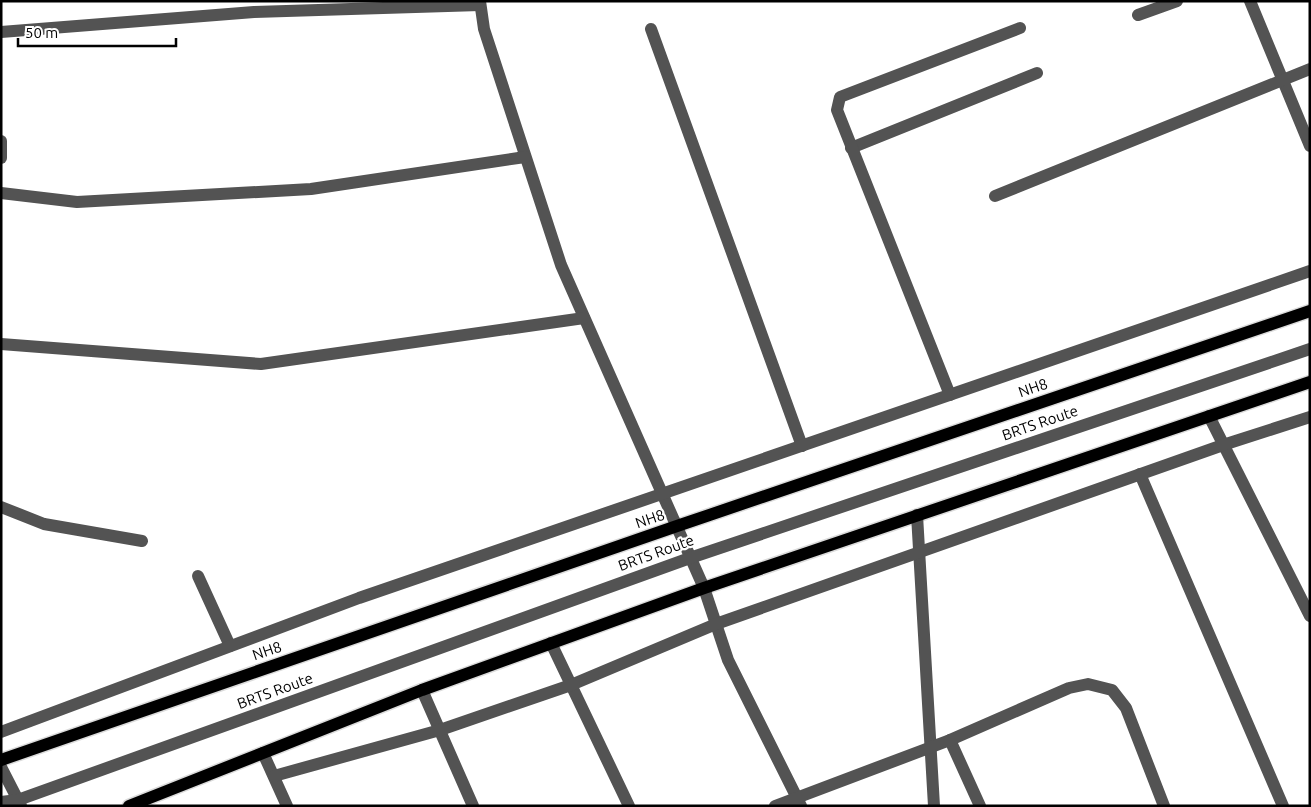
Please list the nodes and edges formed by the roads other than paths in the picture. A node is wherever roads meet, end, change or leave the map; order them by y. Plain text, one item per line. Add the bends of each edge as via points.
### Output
1 (1177, 1) edge
2 (1250, 1) edge
3 (480, 3) edge
4 (1138, 15) dead end
5 (1020, 28) dead end
6 (651, 30) dead end
7 (1, 32) edge
8 (1310, 69) edge
9 (1037, 73) dead end
10 (1282, 79) junction
11 (1, 141) edge
12 (1310, 146) edge
13 (851, 148) junction
14 (526, 157) junction
15 (1, 158) edge
16 (1, 193) edge
17 (995, 196) dead end
18 (1310, 271) edge
19 (1310, 311) edge
20 (584, 318) junction
21 (1, 344) edge
22 (1310, 349) edge
23 (1310, 382) edge
24 (950, 395) junction
25 (1209, 416) junction
26 (1310, 417) edge
27 (1223, 444) junction
28 (802, 446) junction
29 (1140, 474) junction
30 (662, 493) junction
31 (1, 507) edge
32 (917, 516) junction
33 (677, 526) junction
34 (142, 542) dead end
35 (920, 553) junction
36 (690, 558) junction
37 (198, 576) dead end
38 (704, 588) junction
39 (1310, 616) edge
40 (716, 624) junction
41 (551, 643) junction
42 (230, 646) junction
43 (571, 685) junction
44 (422, 690) junction
45 (440, 730) junction
46 (1, 732) edge
47 (950, 740) junction
48 (929, 746) junction
49 (263, 753) junction
50 (1, 760) edge
51 (1, 766) edge
52 (274, 776) junction
53 (798, 801) edge
54 (1, 802) edge
55 (16, 804) edge
56 (129, 806) edge
57 (287, 806) edge
58 (473, 806) edge
59 (629, 806) edge
60 (775, 806) edge
61 (934, 806) edge
62 (980, 806) edge
63 (1164, 806) edge
64 (1283, 806) edge

1 - 4 street
2 - 10 street
3 - 7 street via 254,12
3 - 14 street via 484,29
5 - 13 street via 840,98 836,110
6 - 28 street
8 - 10 street
9 - 13 street
10 - 12 street
10 - 17 street
11 - 15 street
13 - 24 street
14 - 16 street via 312,189 77,202
14 - 20 street via 560,265
18 - 24 street
19 - 33 main road, NH8
20 - 21 street via 262,364
20 - 30 street
22 - 36 street, BRTS Route
23 - 25 main road
24 - 28 street
25 - 27 street
25 - 32 main road
26 - 27 street
27 - 29 street
27 - 39 street
28 - 30 street
29 - 35 street
29 - 64 street
30 - 33 street
30 - 42 street via 358,598
31 - 34 street via 44,524
32 - 35 street
32 - 38 main road
33 - 36 street
33 - 50 main road, NH8
35 - 40 street
35 - 48 street
36 - 38 street
36 - 55 street, BRTS Route
37 - 42 street
38 - 40 street
38 - 41 main road
40 - 43 street
40 - 53 street via 728,660
41 - 43 street
41 - 44 main road
42 - 46 street
43 - 45 street
43 - 59 street
44 - 45 street
44 - 49 main road
45 - 52 street
45 - 58 street
47 - 48 street
47 - 62 street
47 - 63 street via 1069,688 1088,684 1112,690 1126,708
48 - 53 street
48 - 61 street
49 - 52 street
49 - 56 main road
51 - 55 street
52 - 57 street
53 - 60 street
54 - 55 street, BRTS Route

